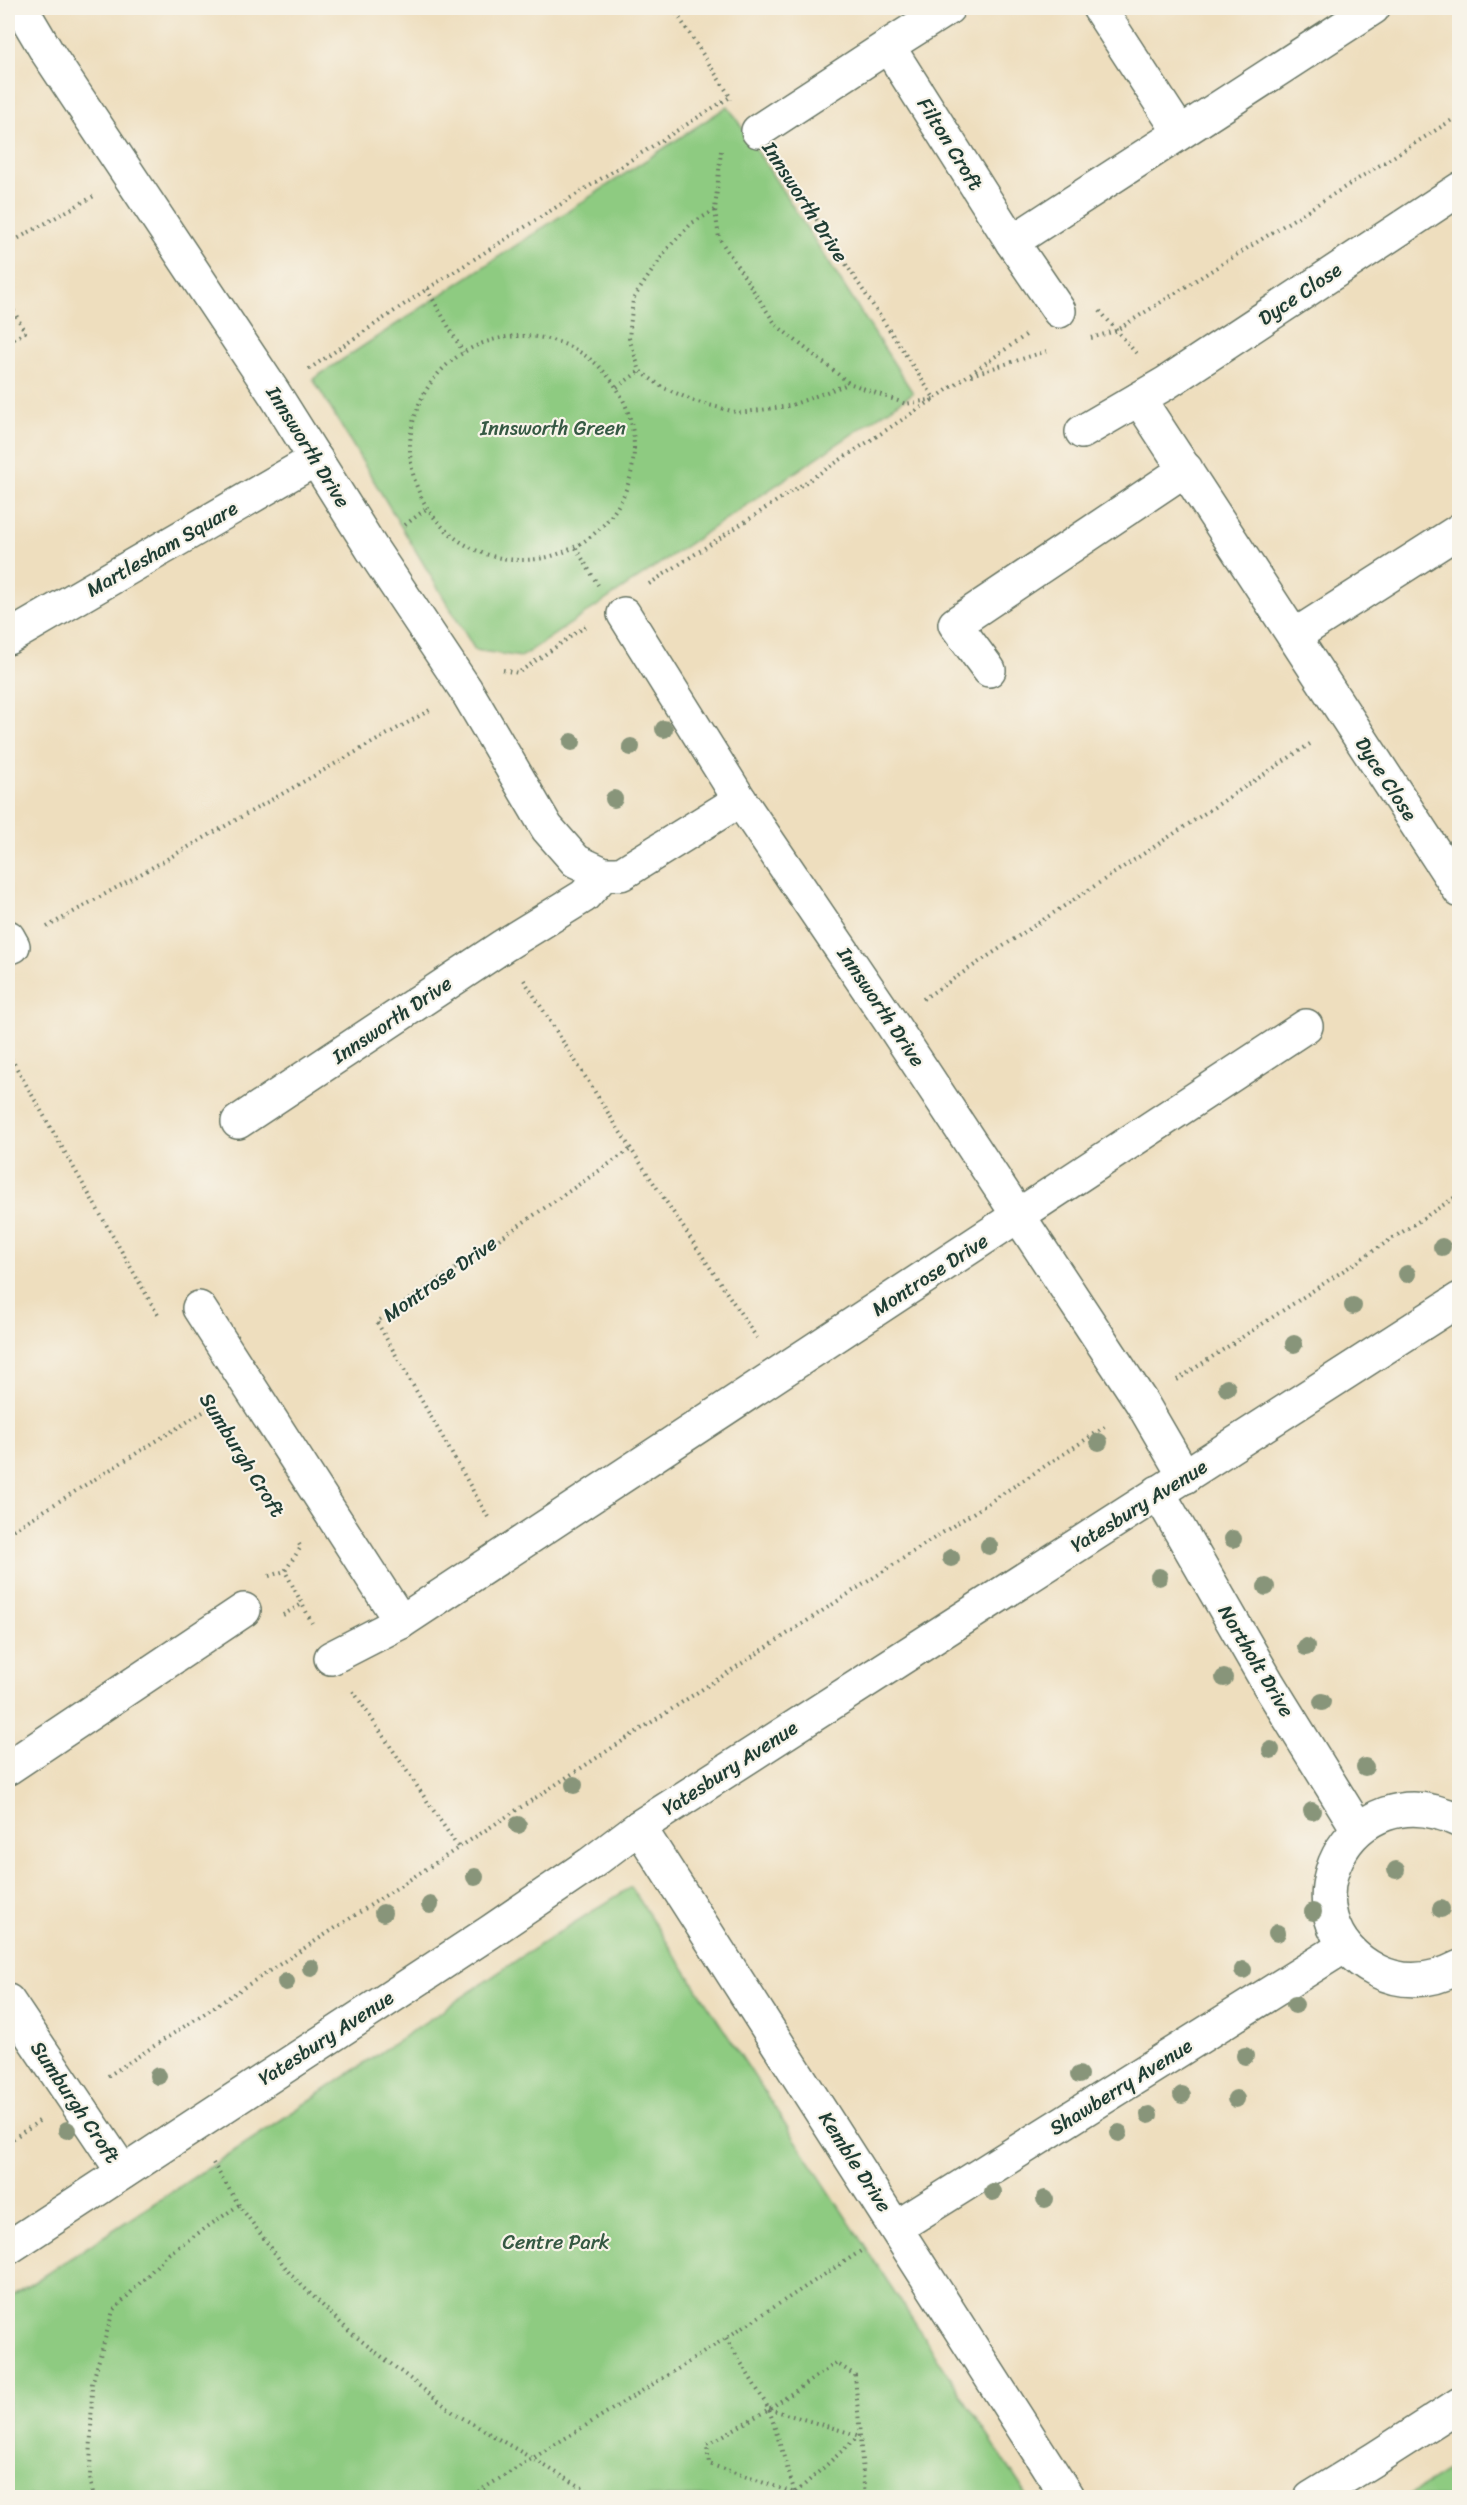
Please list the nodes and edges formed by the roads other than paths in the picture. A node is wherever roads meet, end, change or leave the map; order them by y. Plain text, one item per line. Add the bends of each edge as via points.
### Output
1 (21, 8) edge
2 (948, 8) edge
3 (1099, 8) edge
4 (1373, 8) edge
5 (888, 46) junction
6 (758, 131) road end
7 (1179, 131) junction
8 (1460, 189) edge
9 (1012, 242) junction
10 (1059, 311) road end
11 (1152, 391) junction
12 (1082, 432) dead end
13 (316, 459) junction
14 (1186, 470) junction
15 (1460, 530) edge
16 (624, 614) dead end
17 (1294, 636) junction
18 (8, 638) edge
19 (989, 670) dead end
20 (740, 800) junction
21 (604, 874) junction
22 (1460, 891) edge
23 (1306, 1026) dead end
24 (238, 1122) dead end
25 (1018, 1216) junction
26 (1460, 1299) edge
27 (199, 1308) dead end
28 (1172, 1484) junction
29 (244, 1610) dead end
30 (401, 1623) junction
31 (331, 1658) road end
32 (8, 1768) edge
33 (1460, 1821) edge
34 (639, 1827) junction
35 (1358, 1829) junction
36 (1345, 1946) junction
37 (1460, 1967) edge
38 (8, 2001) edge
39 (123, 2172) junction
40 (897, 2227) junction
41 (8, 2248) edge
42 (1460, 2404) edge
43 (1068, 2498) edge
44 (1311, 2498) edge

1 - 13 street, Innsworth Drive
2 - 5 street
3 - 7 street
4 - 7 street
5 - 6 street
5 - 9 street, Filton Croft
7 - 9 street
8 - 11 street, Dyce Close
9 - 10 street, Filton Croft
11 - 12 street, Dyce Close
11 - 14 street, Dyce Close
13 - 18 street, Martlesham Square
13 - 21 street, Innsworth Drive via 466,690 547,828 576,861
14 - 17 street, Dyce Close
14 - 19 street via 955,624
15 - 17 street
16 - 20 street, Innsworth Drive
17 - 22 street, Dyce Close
20 - 21 street via 621,874
20 - 25 street, Innsworth Drive
21 - 24 street, Innsworth Drive via 584,896
23 - 25 street
25 - 28 street, Innsworth Drive via 1142,1403
25 - 30 street, Montrose Drive
26 - 28 street, Yatesbury Avenue
27 - 30 street
28 - 34 street, Yatesbury Avenue
28 - 35 street, Northolt Drive via 1269,1685
29 - 32 street
30 - 31 street, Montrose Drive
33 - 35 street via 1442,1812 1412,1808 1384,1813
34 - 39 street, Yatesbury Avenue via 490,1932
34 - 40 street, Kemble Drive
35 - 36 street via 1341,1848 1331,1872 1328,1898 1333,1923
36 - 37 street via 1365,1964 1389,1977 1416,1981 1442,1976
36 - 40 street, Shawberry Avenue
38 - 39 street, Sumburgh Croft
39 - 41 street, Yatesbury Avenue
40 - 43 street, Kemble Drive
42 - 44 street

